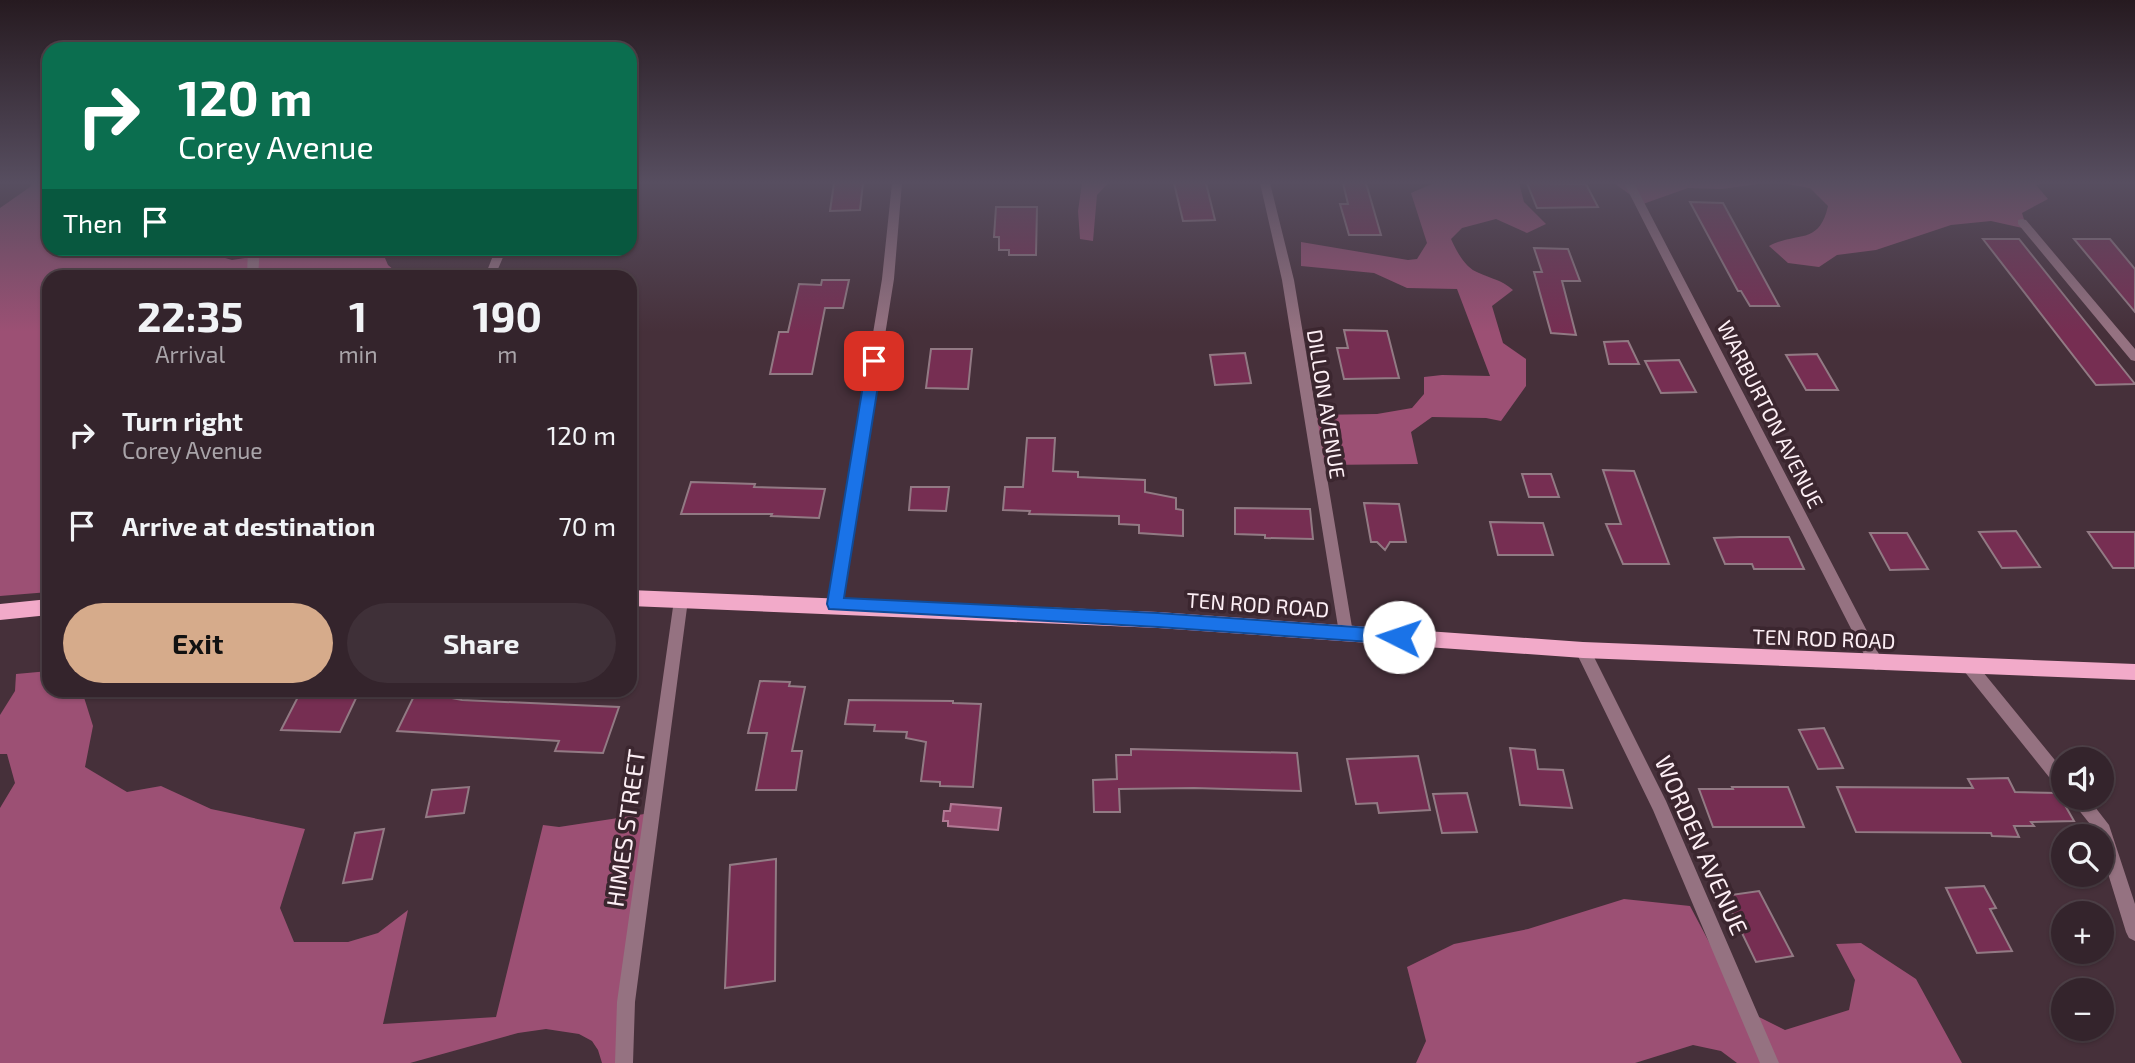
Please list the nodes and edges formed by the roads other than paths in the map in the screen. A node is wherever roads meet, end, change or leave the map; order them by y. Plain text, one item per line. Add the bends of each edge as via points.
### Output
1 (892, 233) edge
2 (1277, 233) edge
3 (1655, 233) edge
4 (2031, 233) edge
5 (2135, 357) edge
6 (637, 598) edge
7 (681, 600) junction
8 (835, 604) junction
9 (42, 608) edge
10 (0, 612) edge
11 (1346, 633) junction
12 (1583, 650) junction
13 (1876, 663) junction
14 (1969, 666) junction
15 (2135, 672) edge
16 (2051, 767) edge
17 (2088, 810) edge
18 (2135, 932) edge
19 (624, 1063) edge
20 (1770, 1063) edge

1 - 8 street
2 - 11 street, DILLON AVENUE via 1289,280
3 - 13 street, WARBURTON AVENUE
4 - 5 street
6 - 7 main road, TEN ROD ROAD
7 - 8 main road, TEN ROD ROAD
7 - 19 street, HIMES STREET via 626,1002
8 - 11 main road, TEN ROD ROAD
9 - 10 main road
11 - 12 main road, TEN ROD ROAD
12 - 13 main road, TEN ROD ROAD
12 - 20 street, WORDEN AVENUE via 1660,806
13 - 14 main road, TEN ROD ROAD
14 - 15 main road, TEN ROD ROAD
14 - 16 street
17 - 18 street via 2101,825

